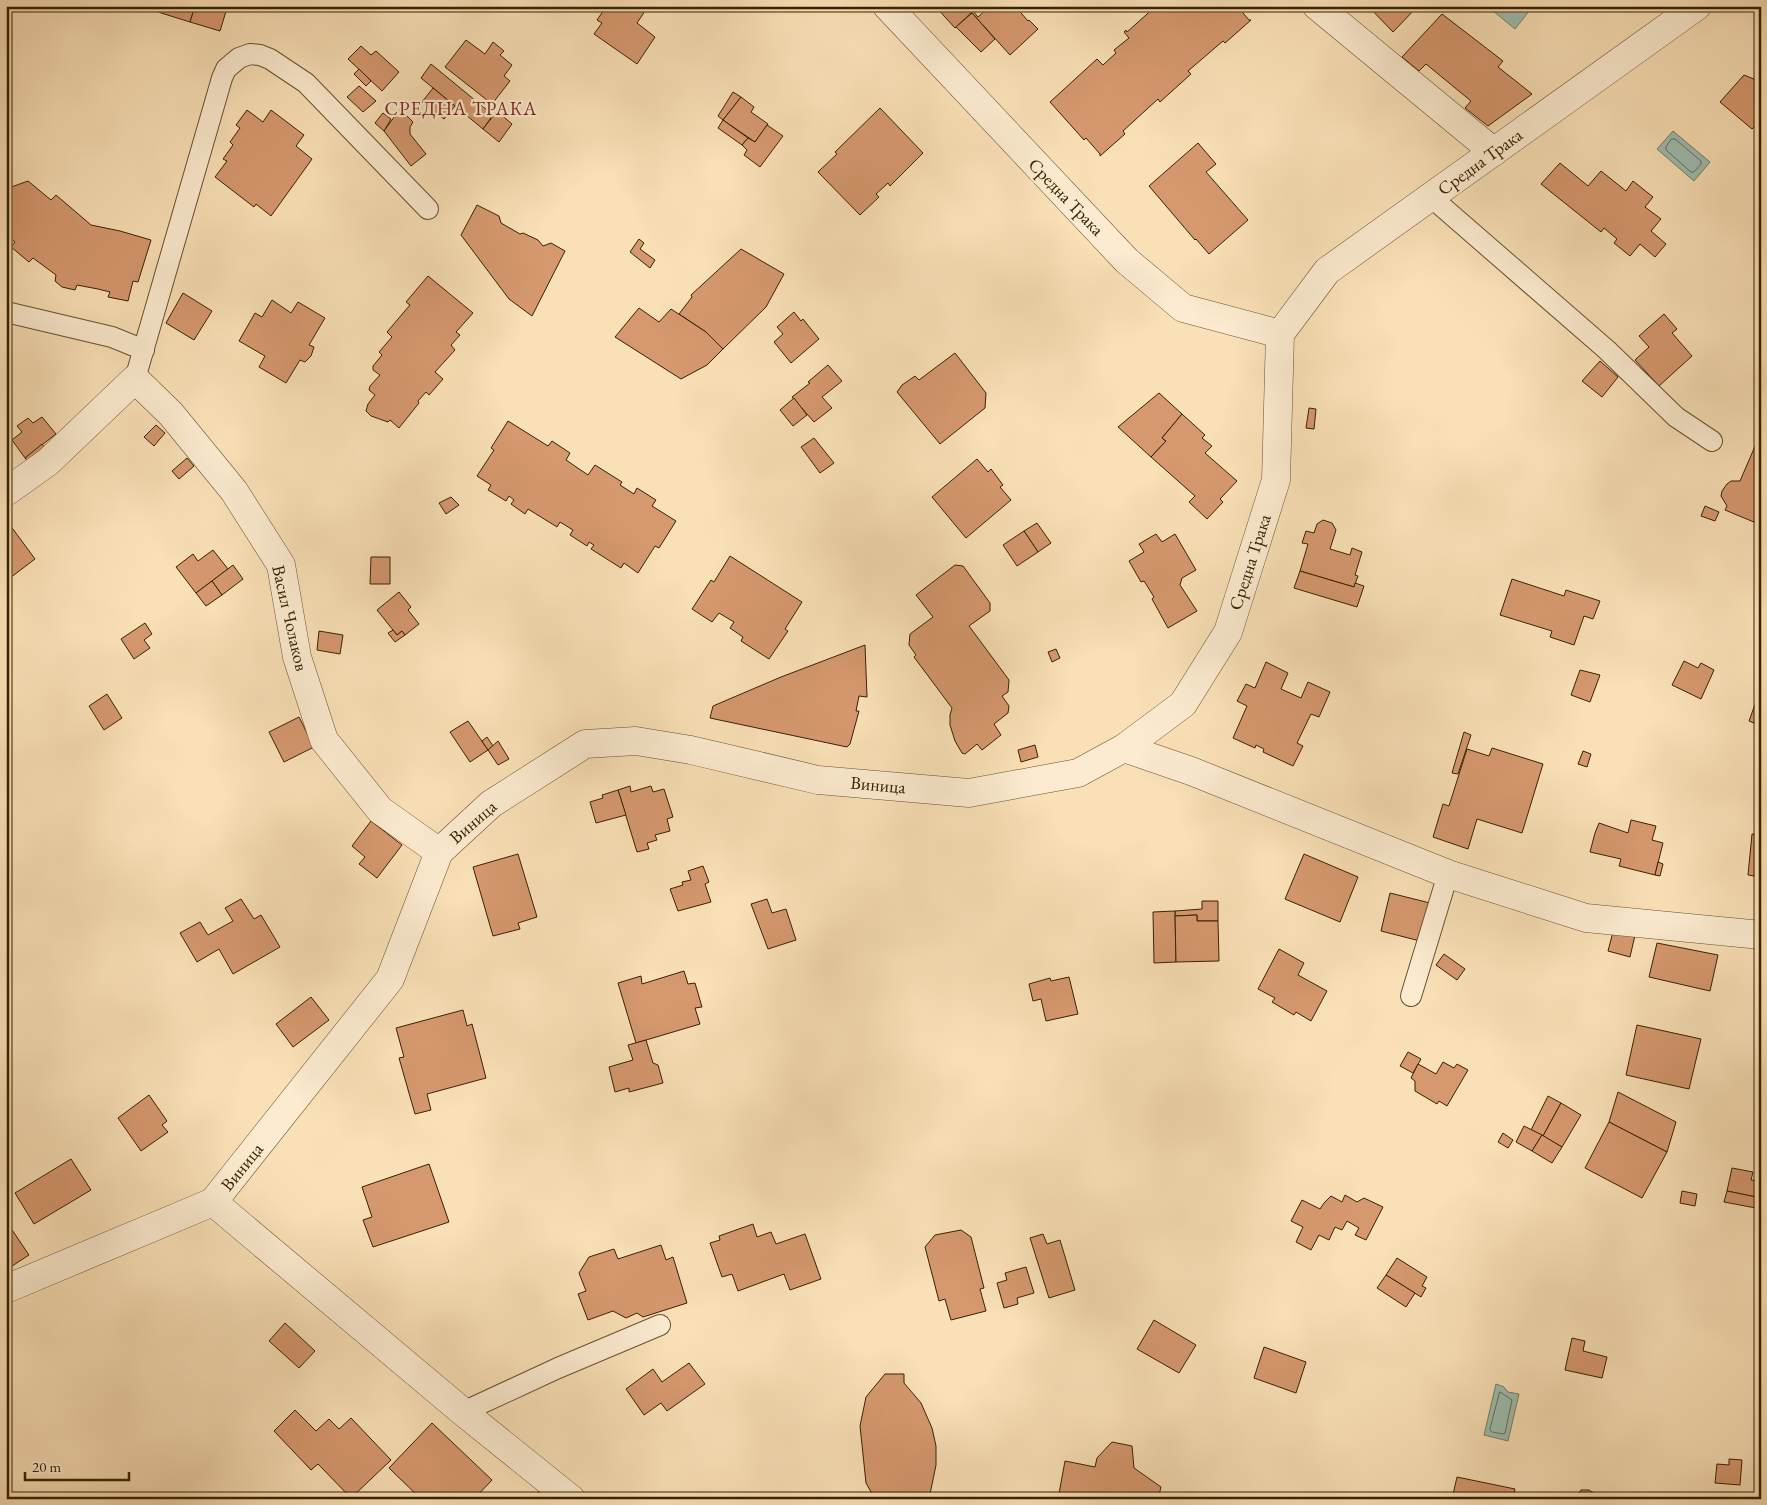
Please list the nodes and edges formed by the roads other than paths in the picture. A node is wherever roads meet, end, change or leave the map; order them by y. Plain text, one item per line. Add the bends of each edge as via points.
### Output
1 (887, 6) edge
2 (1317, 6) edge
3 (1697, 6) edge
4 (1494, 152) junction
5 (1432, 197) junction
6 (428, 209) dead end
7 (6, 312) edge
8 (1280, 334) junction
9 (144, 350) junction
10 (135, 379) junction
11 (1712, 441) dead end
12 (6, 492) edge
13 (1124, 748) junction
14 (440, 852) junction
15 (1448, 874) junction
16 (1761, 935) edge
17 (1411, 996) dead end
18 (213, 1202) junction
19 (6, 1289) edge
20 (660, 1325) dead end
21 (463, 1412) junction
22 (572, 1499) edge

1 - 8 street, Средна Трака via 1141,273 1183,308
2 - 4 street
3 - 4 street, Средна Трака
4 - 5 street, Средна Трака
5 - 8 street, Средна Трака via 1327,272
5 - 11 lane via 1607,350 1676,417
6 - 9 lane via 306,83 260,55 239,58 226,69 222,78
7 - 9 lane via 112,337
8 - 13 street, Средна Трака via 1276,480 1228,632 1182,704
9 - 10 lane
10 - 12 street via 48,462
10 - 14 street, Васил Чолаков via 171,414 234,491 281,565 296,657 324,740 380,810
13 - 14 street, Виница via 1078,773 969,793 818,780 691,750 636,741 585,744 491,804
13 - 15 street via 1191,771
14 - 18 street, Виница via 390,979
15 - 16 street via 1586,918
15 - 17 lane
18 - 19 street, Виница
18 - 21 street
20 - 21 lane
21 - 22 street

